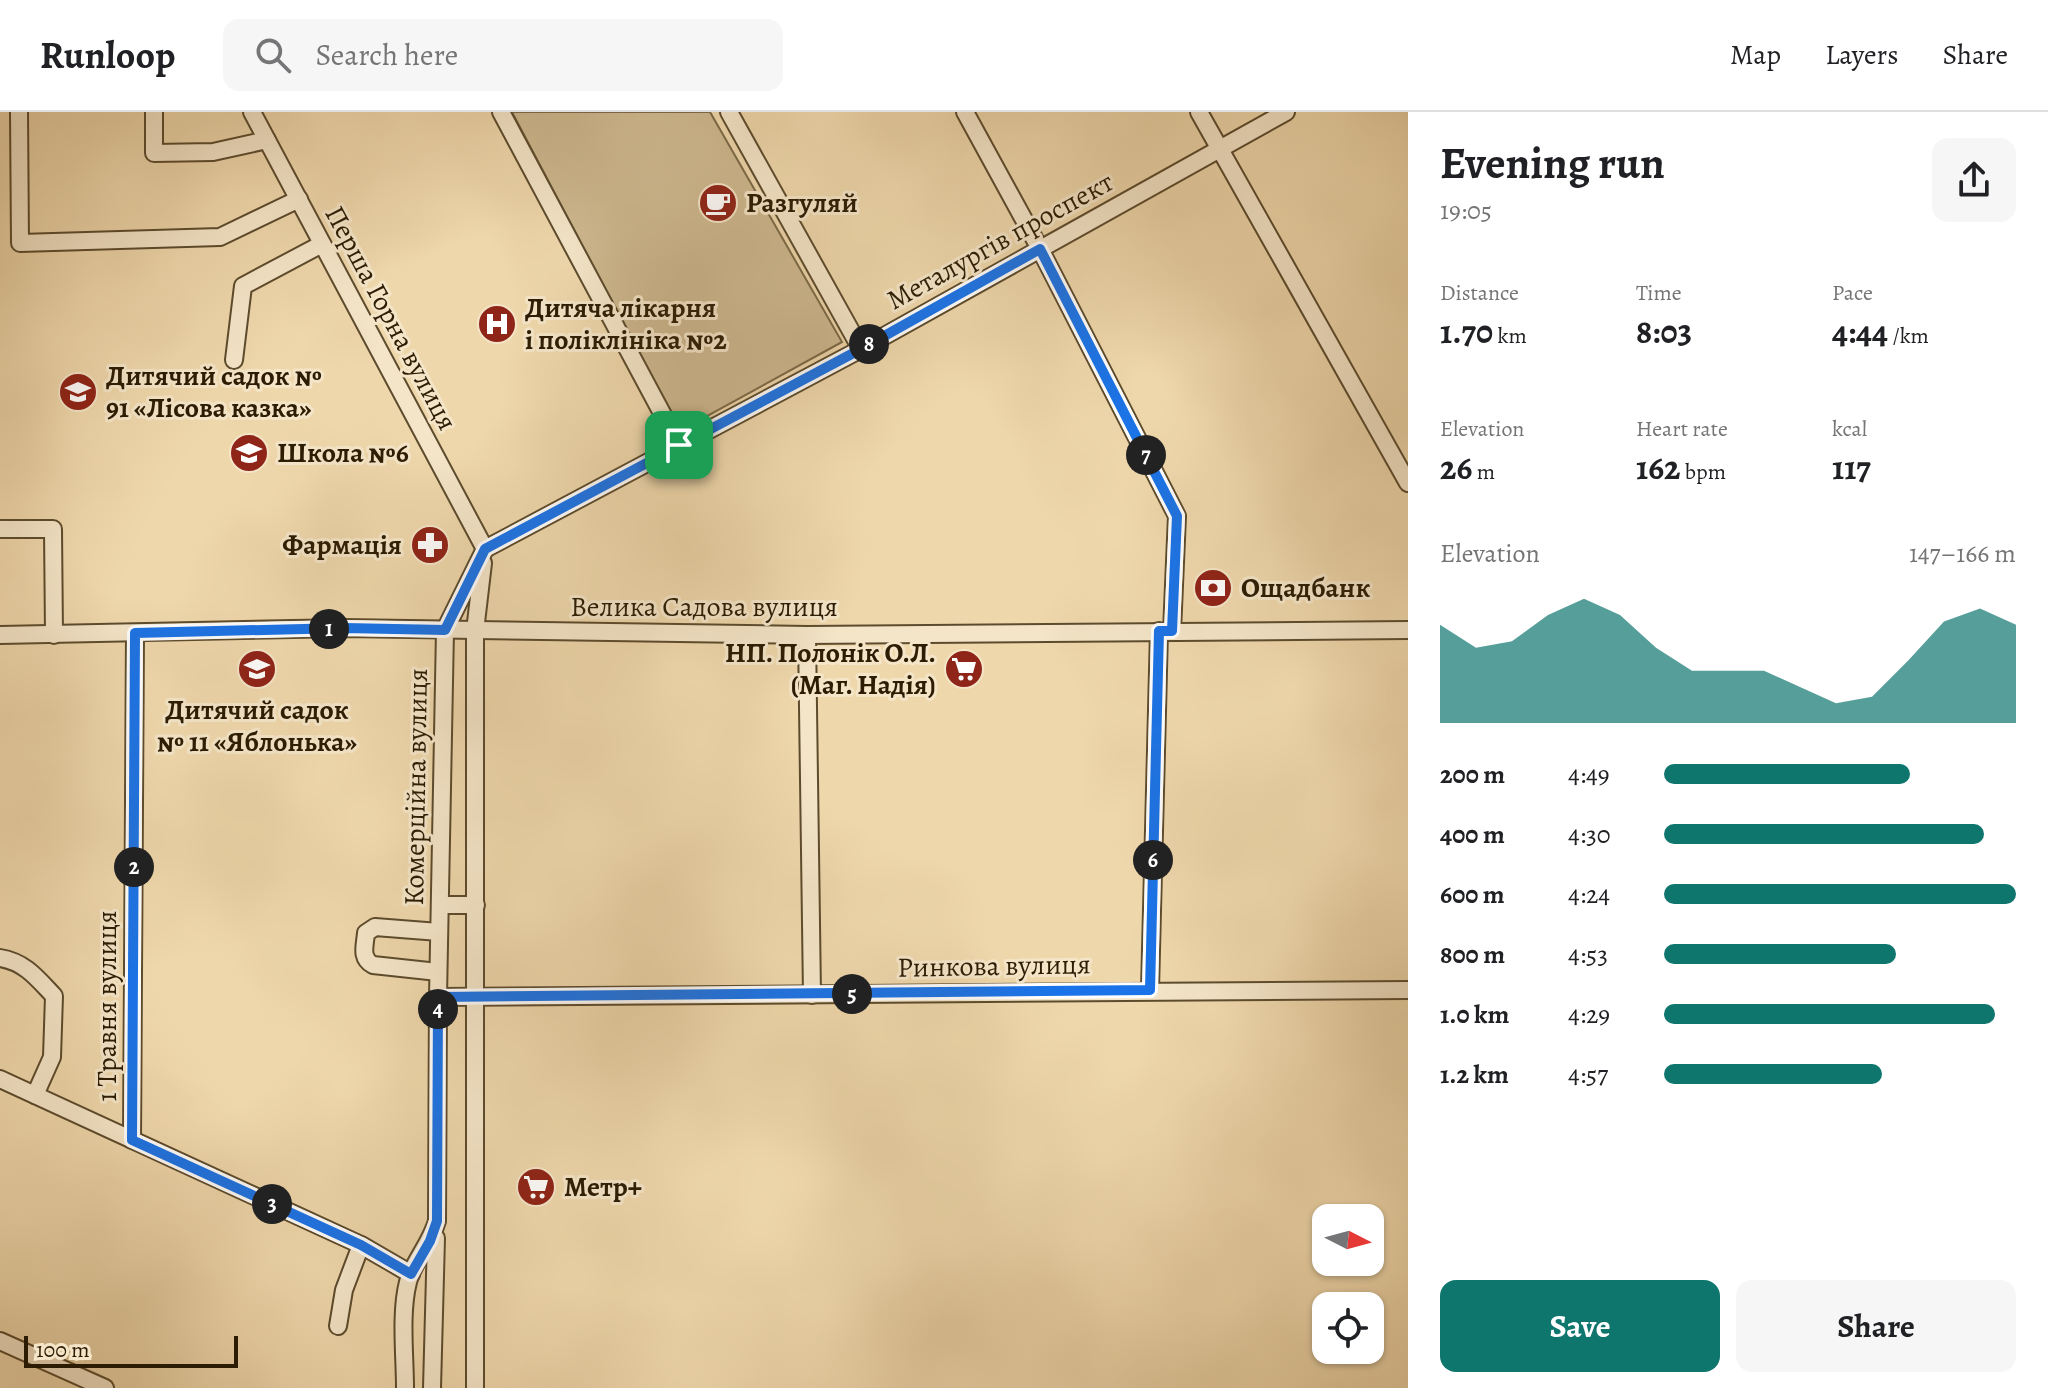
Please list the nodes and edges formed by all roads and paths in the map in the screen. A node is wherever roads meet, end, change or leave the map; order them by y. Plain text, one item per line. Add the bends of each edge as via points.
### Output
1 (19, 112) edge
2 (154, 112) edge
3 (252, 112) edge
4 (501, 112) edge
5 (729, 112) edge
6 (965, 112) edge
7 (1199, 112) edge
8 (1286, 112) edge
9 (267, 140) junction
10 (1220, 149) junction
11 (299, 199) junction
12 (322, 244) junction
13 (1040, 249) junction
14 (861, 349) junction
15 (234, 360) dead end
16 (679, 445) junction
17 (1408, 483) edge
18 (0, 529) edge
19 (485, 549) junction
20 (445, 630) junction
21 (1408, 630) edge
22 (475, 631) junction
23 (1166, 631) junction
24 (135, 633) junction
25 (0, 635) edge
26 (54, 635) junction
27 (807, 635) junction
28 (440, 905) junction
29 (476, 905) junction
30 (439, 932) junction
31 (0, 958) edge
32 (438, 972) junction
33 (1150, 990) junction
34 (1408, 990) edge
35 (812, 995) junction
36 (438, 997) junction
37 (474, 998) junction
38 (0, 1079) edge
39 (35, 1095) junction
40 (132, 1140) junction
41 (437, 1221) junction
42 (361, 1245) junction
43 (411, 1274) junction
44 (338, 1326) dead end
45 (0, 1341) edge
46 (105, 1388) edge
47 (405, 1388) edge
48 (432, 1388) edge
49 (475, 1388) edge

1 - 11 street via 20,243 220,237
2 - 9 street via 154,153 213,152
3 - 9 street, Перша Горна вулиця
4 - 16 street
5 - 14 street
6 - 13 street
7 - 10 street
8 - 10 street, Металургів проспект
9 - 11 street, Перша Горна вулиця
10 - 13 street, Металургів проспект
10 - 17 street
11 - 12 street, Перша Горна вулиця
12 - 15 street via 243,286
12 - 19 street, Перша Горна вулиця
13 - 14 street, Металургів проспект
13 - 23 street via 1177,516
14 - 16 street, Металургів проспект
16 - 19 street, Металургів проспект
18 - 26 street via 53,529
19 - 20 street, Комерційна вулиця
19 - 22 street, Комерційна вулиця
20 - 22 street, Велика Садова вулиця
20 - 24 street, Велика Садова вулиця
20 - 28 street, Комерційна вулиця
21 - 23 street, Велика Садова вулиця
22 - 27 street, Велика Садова вулиця
22 - 29 street, Комерційна вулиця
23 - 27 street, Велика Садова вулиця
23 - 33 street
24 - 26 street, Велика Садова вулиця
24 - 40 street, 1 Травня вулиця
25 - 26 street, Велика Садова вулиця
27 - 35 street
28 - 29 street
28 - 30 street, Комерційна вулиця
29 - 37 street, Комерційна вулиця
30 - 32 street, Комерційна вулиця
30 - 32 street via 375,927 366,933 364,956 373,965
31 - 39 street via 16,961 54,996 52,1057
32 - 36 street, Комерційна вулиця
33 - 34 street, Ринкова вулиця
33 - 35 street, Ринкова вулиця
35 - 37 street, Ринкова вулиця
36 - 37 street, Ринкова вулиця
36 - 41 street, Комерційна вулиця
37 - 49 street, Комерційна вулиця
38 - 39 street
39 - 40 street
40 - 42 street
41 - 43 street, Комерційна вулиця
41 - 48 street
42 - 43 street
42 - 44 street via 344,1290
43 - 47 street, Комерційна вулиця via 405,1305
45 - 46 street

